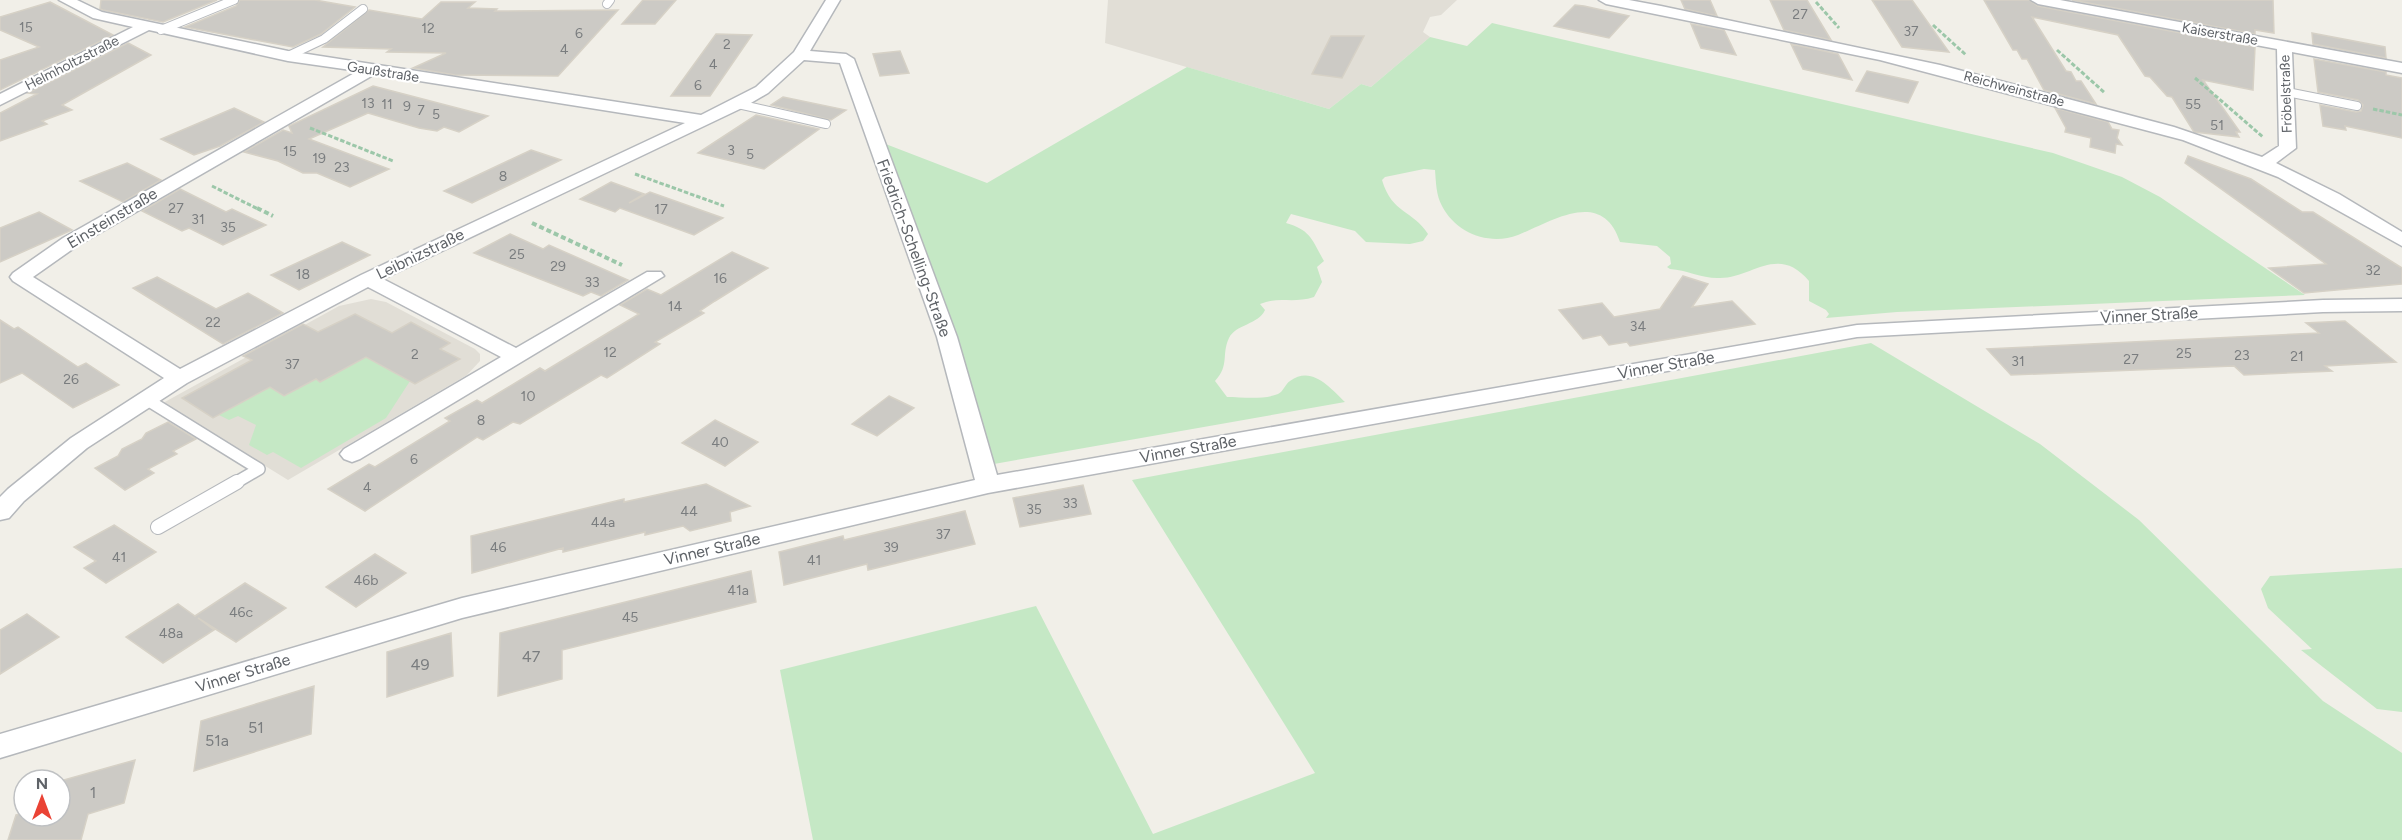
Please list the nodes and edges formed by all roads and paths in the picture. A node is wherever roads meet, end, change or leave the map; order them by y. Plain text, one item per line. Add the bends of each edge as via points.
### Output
1 (66, 0) edge
2 (234, 0) edge
3 (833, 0) edge
4 (1606, 0) edge
5 (2038, 0) edge
6 (1816, 2) dead end
7 (2064, 2) edge
8 (363, 9) dead end
9 (1933, 25) dead end
10 (144, 27) junction
11 (162, 30) junction
12 (2284, 45) junction
13 (1834, 46) junction
14 (2057, 50) dead end
15 (800, 55) junction
16 (288, 56) junction
17 (2402, 68) edge
18 (370, 70) junction
19 (1969, 77) junction
20 (2195, 78) dead end
21 (2287, 92) junction
22 (0, 100) edge
23 (738, 104) junction
24 (2357, 106) joint
25 (2402, 115) edge
26 (2117, 117) junction
27 (284, 118) junction
28 (705, 121) junction
29 (826, 124) dead end
30 (2288, 148) junction
31 (393, 161) dead end
32 (2263, 164) junction
33 (609, 165) junction
34 (187, 174) junction
35 (724, 206) dead end
36 (506, 212) junction
37 (273, 216) dead end
38 (2402, 240) edge
39 (622, 265) dead end
40 (654, 276) dead end
41 (368, 279) junction
42 (2402, 305) edge
43 (517, 357) junction
44 (179, 378) junction
45 (146, 399) junction
46 (352, 454) dead end
47 (988, 485) junction
48 (0, 512) edge
49 (158, 527) dead end
50 (0, 746) edge

1 - 10 street, Gaußstraße via 98,15
2 - 11 lane
3 - 15 street, Leibnizstraße
4 - 13 street, Reichweinstraße
5 - 7 street, Kaiserstraße
6 - 13 path via 1842,32
7 - 12 street, Kaiserstraße
8 - 16 lane via 324,39
9 - 19 path via 1975,63
10 - 11 street, Gaußstraße
10 - 22 street, Helmholtzstraße
11 - 16 street, Gaußstraße
12 - 17 street, Kaiserstraße
12 - 21 street, Fröbelstraße
13 - 19 street, Reichweinstraße
14 - 26 path via 2119,105
15 - 23 street, Leibnizstraße via 762,90
15 - 47 street, Friedrich-Schelling-Straße via 846,59 947,337
16 - 18 street, Gaußstraße
18 - 27 street, Einsteinstraße
18 - 28 street, Gaußstraße
19 - 26 street, Reichweinstraße
20 - 30 path via 2267,140
21 - 24 lane
21 - 30 street, Fröbelstraße
23 - 28 street, Leibnizstraße
23 - 29 lane
24 - 25 path
26 - 32 street, Reichweinstraße via 2208,143
27 - 31 path
27 - 34 street, Einsteinstraße
28 - 33 street, Leibnizstraße
30 - 32 street, Fröbelstraße
32 - 38 street, Reichweinstraße via 2339,200
33 - 35 path
33 - 36 street, Leibnizstraße
34 - 37 path
34 - 44 street, Einsteinstraße via 70,242 20,277
36 - 39 path
36 - 41 street, Leibnizstraße
40 - 43 street
41 - 43 street
41 - 44 street, Leibnizstraße
42 - 47 street, Vinner Straße via 1857,331
43 - 46 street
44 - 45 street, Leibnizstraße
45 - 48 street, Leibnizstraße via 79,442
45 - 49 lane via 259,469
47 - 50 street, Vinner Straße via 462,608

